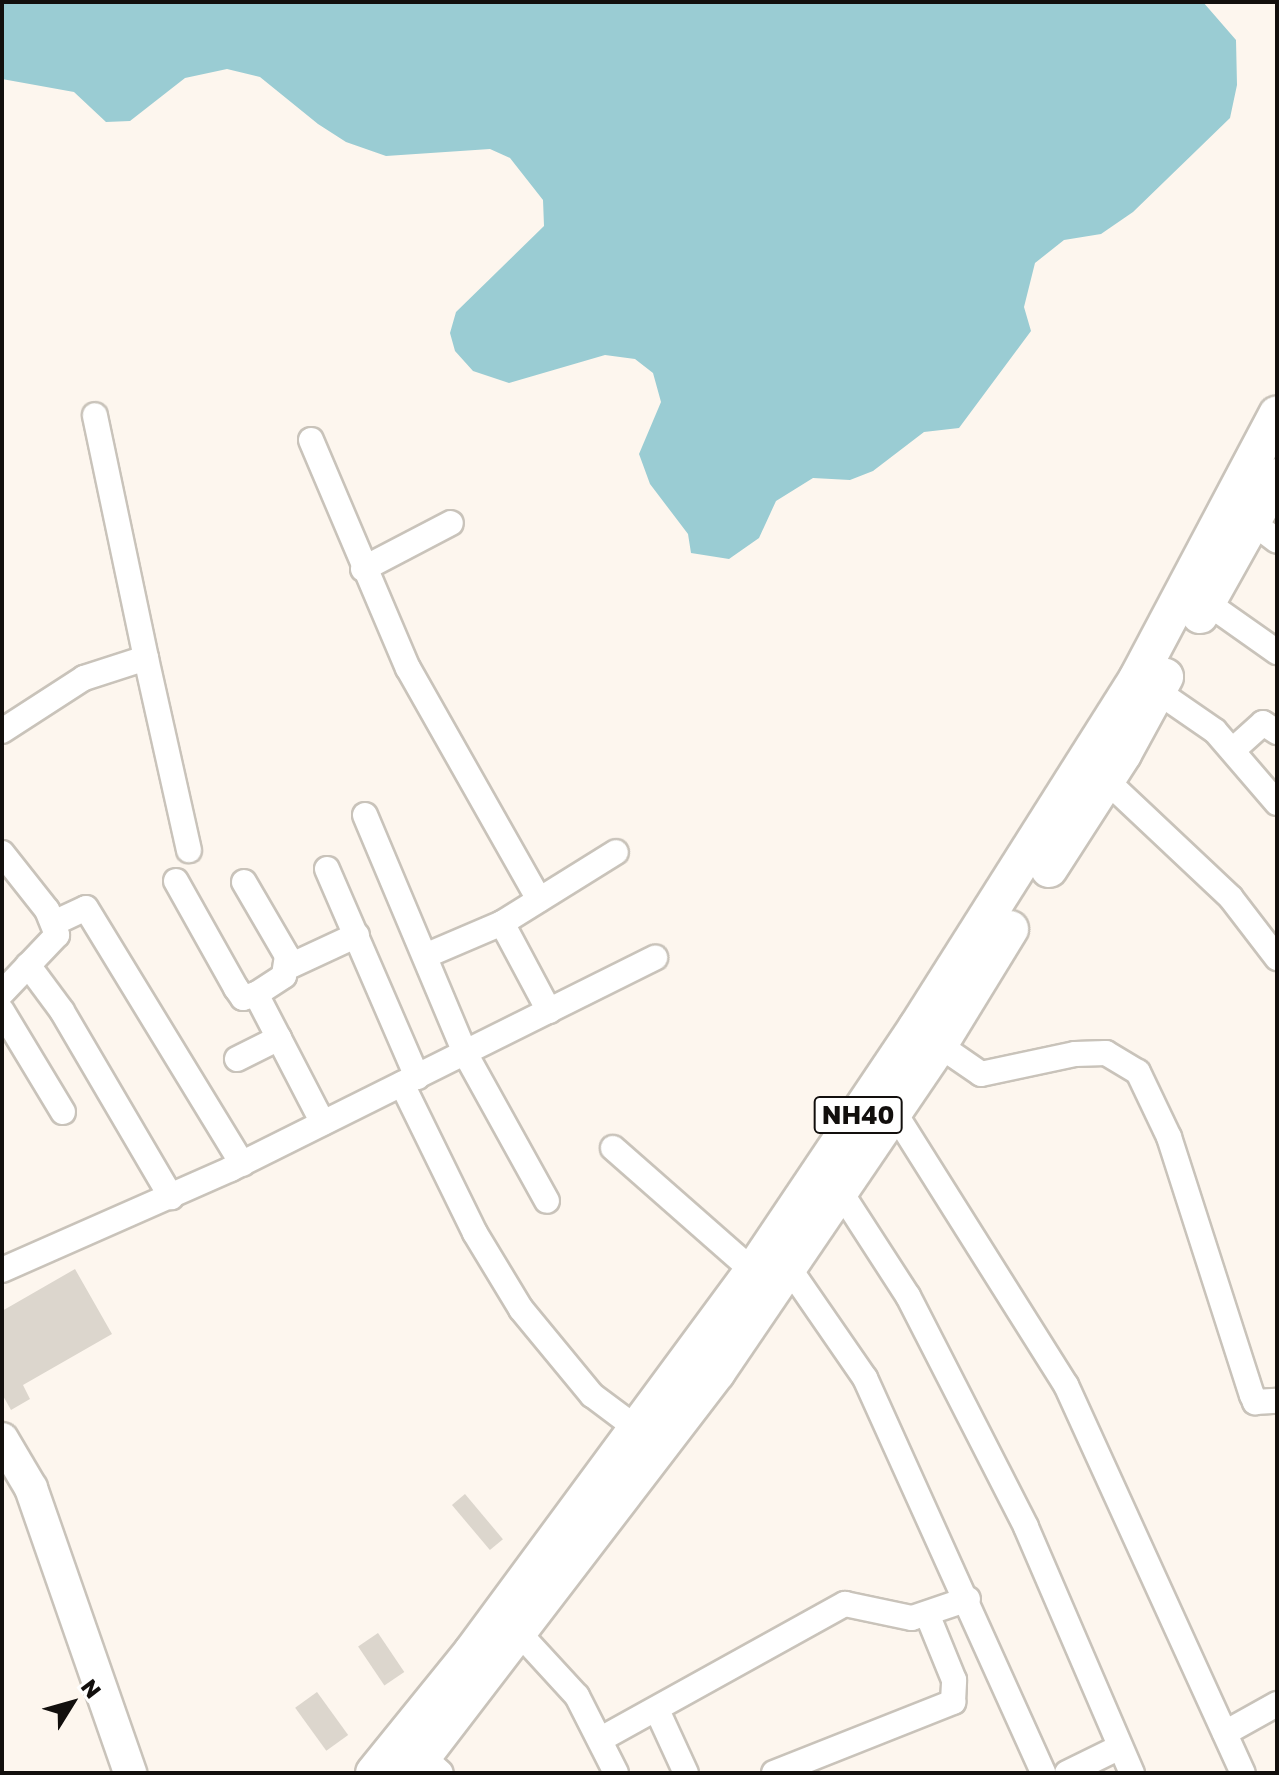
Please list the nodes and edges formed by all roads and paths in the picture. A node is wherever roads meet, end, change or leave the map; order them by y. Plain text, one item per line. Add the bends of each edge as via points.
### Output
1 (1277, 414) edge
2 (95, 415) dead end
3 (311, 440) dead end
4 (1277, 477) edge
5 (451, 523) dead end
6 (1265, 531) edge
7 (363, 569) junction
8 (1206, 602) junction
9 (1277, 652) edge
10 (146, 658) junction
11 (1157, 691) junction
12 (2, 731) edge
13 (1277, 732) edge
14 (1233, 750) junction
15 (1107, 781) junction
16 (1277, 803) edge
17 (365, 815) dead end
18 (189, 850) dead end
19 (616, 852) dead end
20 (2, 853) edge
21 (327, 869) dead end
22 (176, 881) dead end
23 (244, 882) dead end
24 (539, 900) junction
25 (54, 923) junction
26 (502, 923) junction
27 (357, 935) junction
28 (1273, 944) edge
29 (425, 956) junction
30 (655, 958) dead end
31 (28, 965) junction
32 (288, 967) junction
33 (2, 993) edge
34 (256, 994) junction
35 (2, 1011) edge
36 (549, 1011) junction
37 (279, 1038) junction
38 (939, 1045) junction
39 (465, 1053) junction
40 (237, 1059) dead end
41 (410, 1080) junction
42 (63, 1112) dead end
43 (894, 1112) junction
44 (323, 1123) junction
45 (613, 1148) dead end
46 (242, 1164) junction
47 (840, 1191) junction
48 (171, 1197) junction
49 (547, 1201) dead end
50 (789, 1268) junction
51 (2, 1270) edge
52 (753, 1271) junction
53 (1277, 1401) edge
54 (2, 1439) edge
55 (638, 1440) junction
56 (2, 1467) edge
57 (968, 1599) junction
58 (927, 1614) junction
59 (508, 1634) junction
60 (1277, 1704) edge
61 (657, 1710) junction
62 (1225, 1733) junction
63 (601, 1739) junction
64 (1120, 1747) junction
65 (424, 1767) edge
66 (114, 1773) edge
67 (130, 1773) edge
68 (374, 1773) edge
69 (616, 1773) edge
70 (686, 1773) edge
71 (774, 1773) edge
72 (1043, 1773) edge
73 (1067, 1773) edge
74 (1132, 1773) edge
75 (1243, 1773) edge

1 - 52 highway, NH40 via 1187,590 1086,765
2 - 10 street
3 - 7 street
4 - 6 highway, NH40
5 - 7 street
6 - 8 highway, NH40
7 - 24 street via 408,668
8 - 9 street
8 - 11 highway, NH40
10 - 12 street via 84,678
10 - 18 street
11 - 14 street via 1194,714
11 - 15 highway, NH40
13 - 14 street via 1263,723
14 - 16 street
15 - 28 street
15 - 38 highway, NH40
17 - 29 street
19 - 24 street
20 - 25 street
21 - 27 street
22 - 34 street via 243,998
23 - 32 street via 287,956
24 - 26 street
25 - 31 street via 57,935
25 - 46 street via 86,908
26 - 29 street
26 - 36 street
27 - 32 street
27 - 41 street
29 - 39 street
30 - 36 street
31 - 33 street
31 - 48 street via 62,1011
32 - 34 street via 276,983
34 - 37 street
35 - 42 street
36 - 39 street
37 - 40 street
37 - 44 street
38 - 43 highway, NH40
38 - 53 street via 981,1074 1075,1054 1106,1053 1138,1072 1169,1137 1252,1395 1255,1402
39 - 41 street
39 - 49 street
41 - 44 street
41 - 55 street via 475,1233 521,1309 592,1395
43 - 47 highway, NH40
43 - 62 street via 1066,1385
44 - 46 street
45 - 52 street
46 - 48 street
47 - 50 highway, NH40
47 - 64 street via 908,1296 1026,1527
48 - 51 street
50 - 55 highway, NH40
50 - 57 street via 865,1378
52 - 55 highway, NH40
54 - 67 main road via 31,1488
55 - 59 highway, NH40
56 - 66 main road via 18,1494
57 - 58 street
57 - 72 street
58 - 61 street via 889,1617 845,1604
58 - 71 street via 954,1680 953,1702
59 - 63 street via 577,1696
59 - 65 highway, NH40
59 - 68 highway, NH40
60 - 62 street
61 - 63 street
61 - 70 street
62 - 75 street
63 - 69 street
64 - 73 street
64 - 74 street

